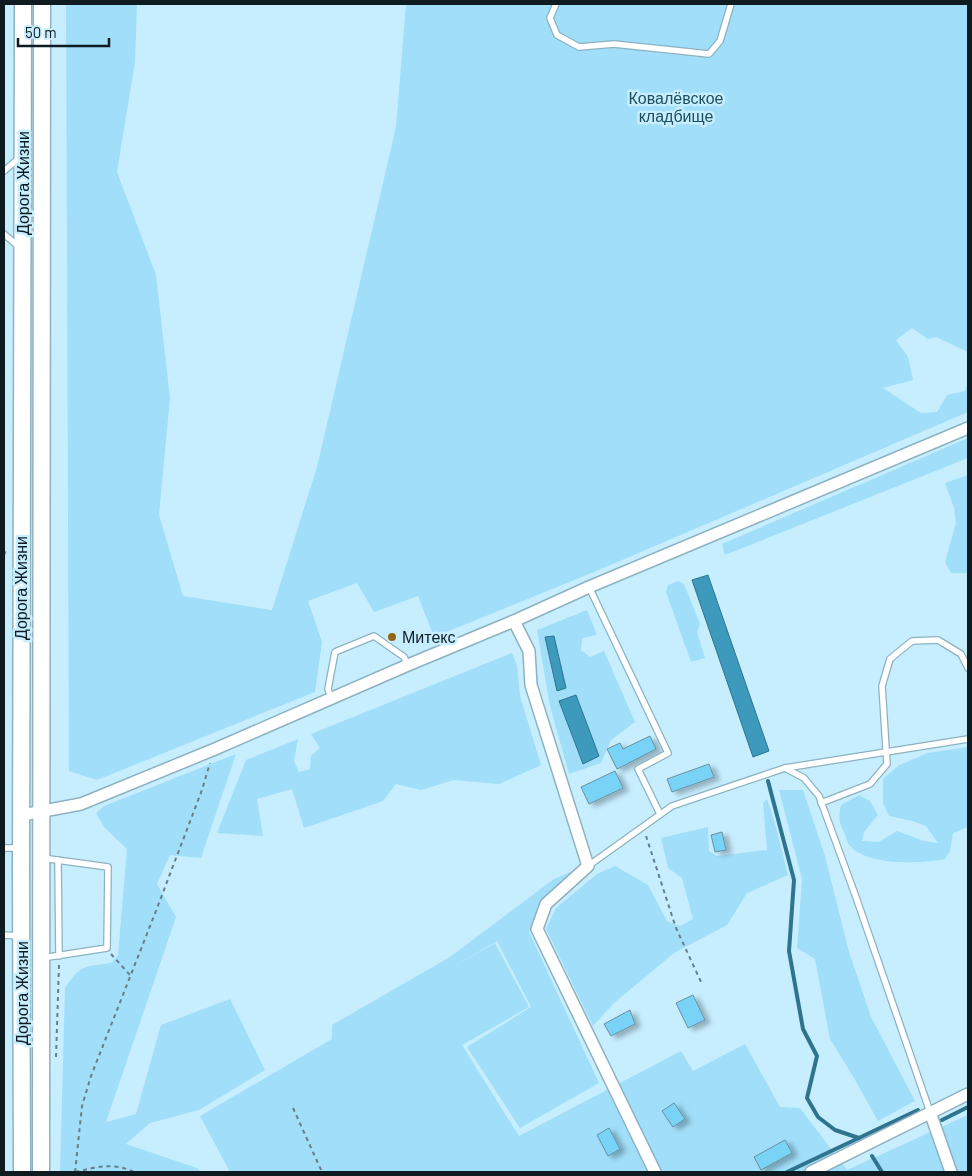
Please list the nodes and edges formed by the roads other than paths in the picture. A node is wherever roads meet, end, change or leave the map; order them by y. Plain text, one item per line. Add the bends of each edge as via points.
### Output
1 (23, 4) edge
2 (42, 4) edge
3 (556, 4) edge
4 (731, 4) edge
5 (23, 155) junction
6 (4, 171) edge
7 (4, 234) edge
8 (22, 250) junction
9 (968, 428) edge
10 (589, 586) junction
11 (514, 621) junction
12 (408, 665) junction
13 (968, 668) edge
14 (331, 698) junction
15 (968, 738) edge
16 (886, 750) junction
17 (785, 768) junction
18 (822, 804) junction
19 (40, 812) junction
20 (660, 814) junction
21 (22, 815) junction
22 (4, 848) edge
23 (21, 848) junction
24 (40, 858) junction
25 (58, 860) junction
26 (588, 866) junction
27 (4, 935) edge
28 (22, 936) junction
29 (59, 956) junction
30 (40, 959) junction
31 (968, 1094) edge
32 (930, 1112) junction
33 (22, 1172) edge
34 (41, 1172) edge
35 (655, 1172) edge
36 (811, 1172) edge
37 (951, 1172) edge

1 - 5 main road, Дорога Жизни
2 - 19 main road, Дорога Жизни
3 - 4 lane via 550,18 557,35 579,47 614,44 709,54 720,41
5 - 6 lane
5 - 8 main road, Дорога Жизни
7 - 8 lane
8 - 21 main road, Дорога Жизни
9 - 10 street
10 - 11 street
10 - 20 lane via 668,752 638,769
11 - 12 street
11 - 26 street via 529,652 531,685
12 - 14 street
12 - 14 lane via 404,657 374,636 335,652 328,688
13 - 16 lane via 961,654 938,640 912,641 890,659 882,686
14 - 19 street via 81,804
15 - 16 lane
16 - 17 lane
16 - 18 lane via 887,764 870,784
17 - 18 lane via 804,778
17 - 20 lane via 672,806
18 - 32 lane
19 - 21 street
19 - 24 main road, Дорога Жизни
20 - 26 lane
21 - 23 main road, Дорога Жизни
22 - 23 lane
23 - 28 main road, Дорога Жизни
24 - 25 lane
24 - 30 main road, Дорога Жизни
25 - 29 lane
25 - 29 lane via 108,867 107,948
26 - 35 street via 546,904 537,929
27 - 28 lane
28 - 33 main road, Дорога Жизни
29 - 30 lane
30 - 34 main road, Дорога Жизни
31 - 32 street
32 - 36 street
32 - 37 street

